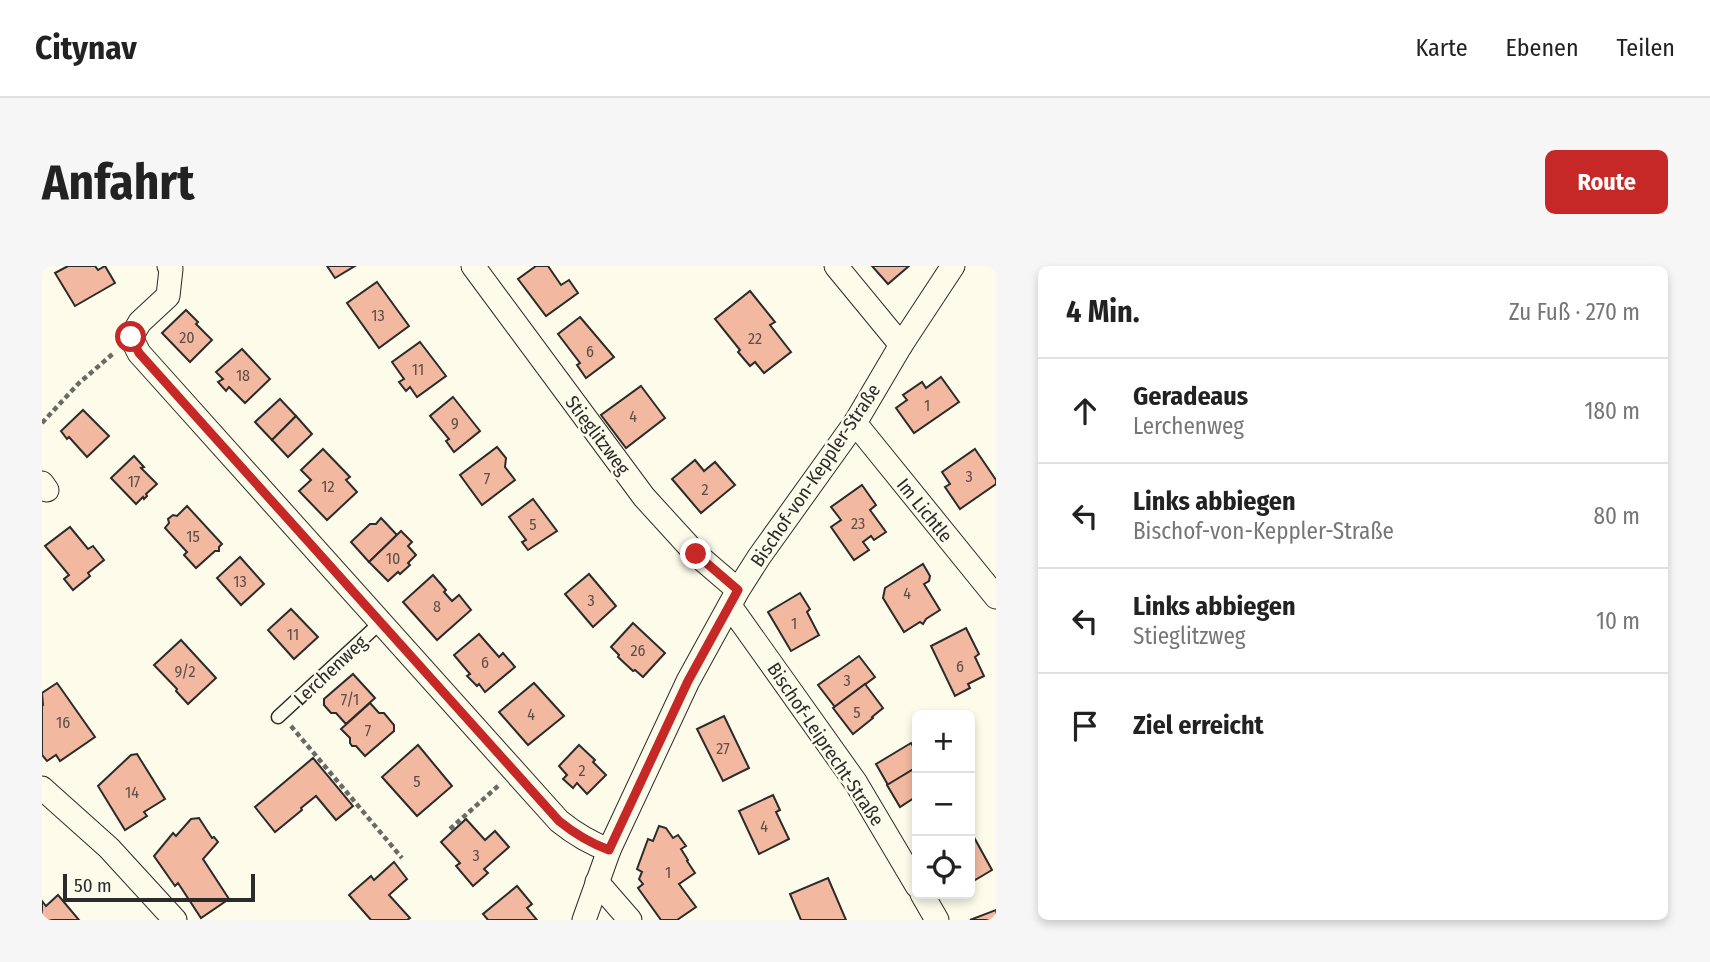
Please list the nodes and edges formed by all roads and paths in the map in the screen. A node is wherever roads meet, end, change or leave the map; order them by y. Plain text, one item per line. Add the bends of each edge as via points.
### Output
1 (169, 266) edge
2 (473, 266) edge
3 (836, 266) edge
4 (953, 266) edge
5 (131, 337) junction
6 (901, 345) junction
7 (42, 423) edge
8 (855, 423) junction
9 (996, 597) edge
10 (734, 598) junction
11 (381, 622) junction
12 (280, 716) joint
13 (514, 771) junction
14 (42, 788) edge
15 (450, 830) dead end
16 (609, 850) junction
17 (402, 858) dead end
18 (912, 878) edge
19 (597, 882) junction
20 (925, 899) edge
21 (175, 920) edge
22 (584, 920) edge
23 (630, 920) edge
24 (937, 920) edge

1 - 5 street via 168,296
2 - 10 street, Stieglitzweg via 644,496
3 - 6 street
4 - 6 street, Bischof-von-Keppler-Straße
5 - 7 path
5 - 11 street, Lerchenweg via 139,353
6 - 8 street, Bischof-von-Keppler-Straße
8 - 9 street, Im Lichtle
8 - 10 street, Bischof-von-Keppler-Straße
10 - 16 street, Bischof-von-Keppler-Straße via 688,681
10 - 18 street, Bischof-Leiprecht-Straße via 856,783
11 - 12 lane, Lerchenweg
11 - 13 street, Lerchenweg
12 - 17 path
13 - 15 path
13 - 16 street, Lerchenweg via 559,821
14 - 21 street via 109,848
16 - 19 street, Bischof-von-Keppler-Straße
19 - 22 street, Bischof-von-Keppler-Straße
19 - 23 street
20 - 24 street

